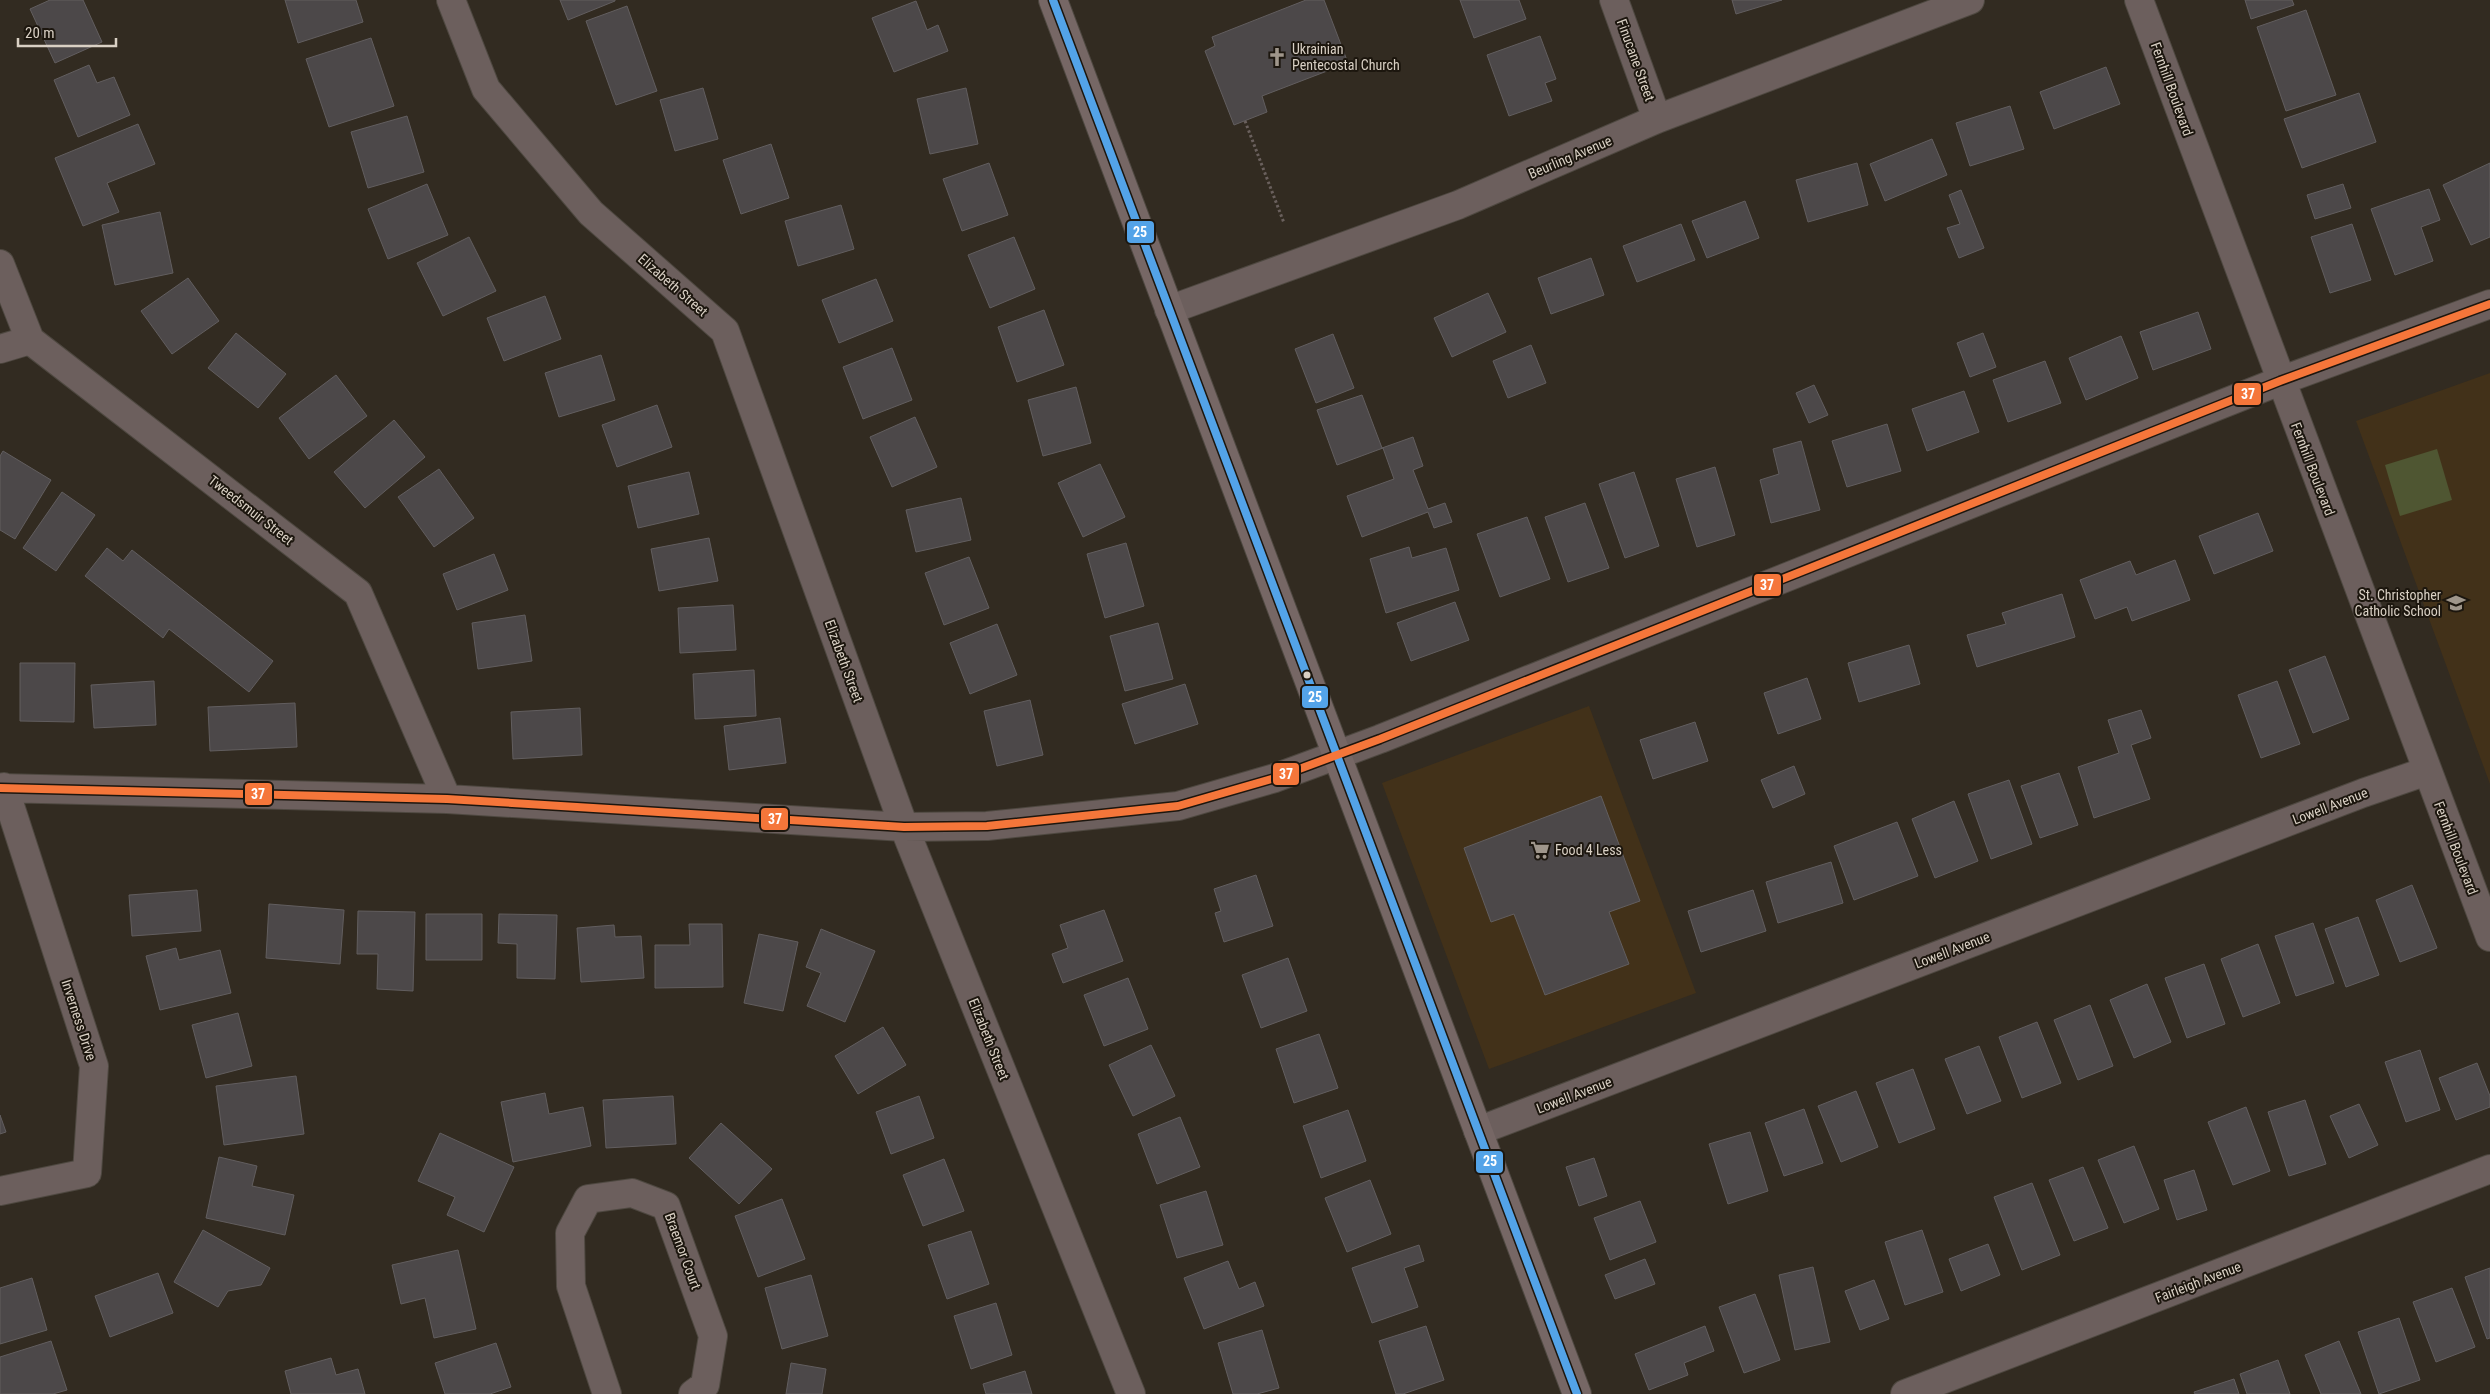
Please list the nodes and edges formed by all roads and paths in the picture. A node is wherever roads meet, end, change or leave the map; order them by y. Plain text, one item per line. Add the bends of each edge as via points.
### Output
1 (451, 0) edge
2 (1052, 0) edge
3 (1614, 0) edge
4 (1970, 0) edge
5 (2139, 0) edge
6 (1658, 119) junction
7 (1245, 121) dead end
8 (1284, 223) dead end
9 (0, 264) edge
10 (2490, 304) edge
11 (1169, 310) junction
12 (30, 340) junction
13 (0, 349) edge
14 (2280, 381) junction
15 (1336, 755) junction
16 (2427, 771) junction
17 (2, 787) edge
18 (446, 799) junction
19 (904, 827) junction
20 (2490, 937) edge
21 (1478, 1132) junction
22 (2490, 1169) edge
23 (0, 1191) edge
24 (607, 1394) edge
25 (692, 1394) edge
26 (1131, 1394) edge
27 (1577, 1394) edge
28 (1905, 1394) edge

1 - 19 street, Elizabeth Street via 486,90 591,213 725,331
2 - 11 main road
3 - 6 street, Finucane Street
4 - 6 street, Beurling Avenue
5 - 14 street, Fernhill Boulevard
6 - 11 street, Beurling Avenue via 1458,205
7 - 8 path
9 - 12 street
10 - 14 street
11 - 15 main road
12 - 13 street
12 - 18 street, Tweedsmuir Street via 358,593
14 - 15 street
14 - 16 street, Fernhill Boulevard
15 - 19 street via 1275,778 1178,806 987,826
15 - 21 main road
16 - 20 street, Fernhill Boulevard
16 - 21 street, Lowell Avenue
17 - 18 street
17 - 23 street, Inverness Drive via 94,1066 87,1173
18 - 19 street
19 - 26 street, Elizabeth Street
21 - 27 main road
22 - 28 street, Fairleigh Avenue
24 - 25 street, Braemor Court via 571,1286 570,1233 588,1199 632,1192 666,1206 713,1336 705,1385

